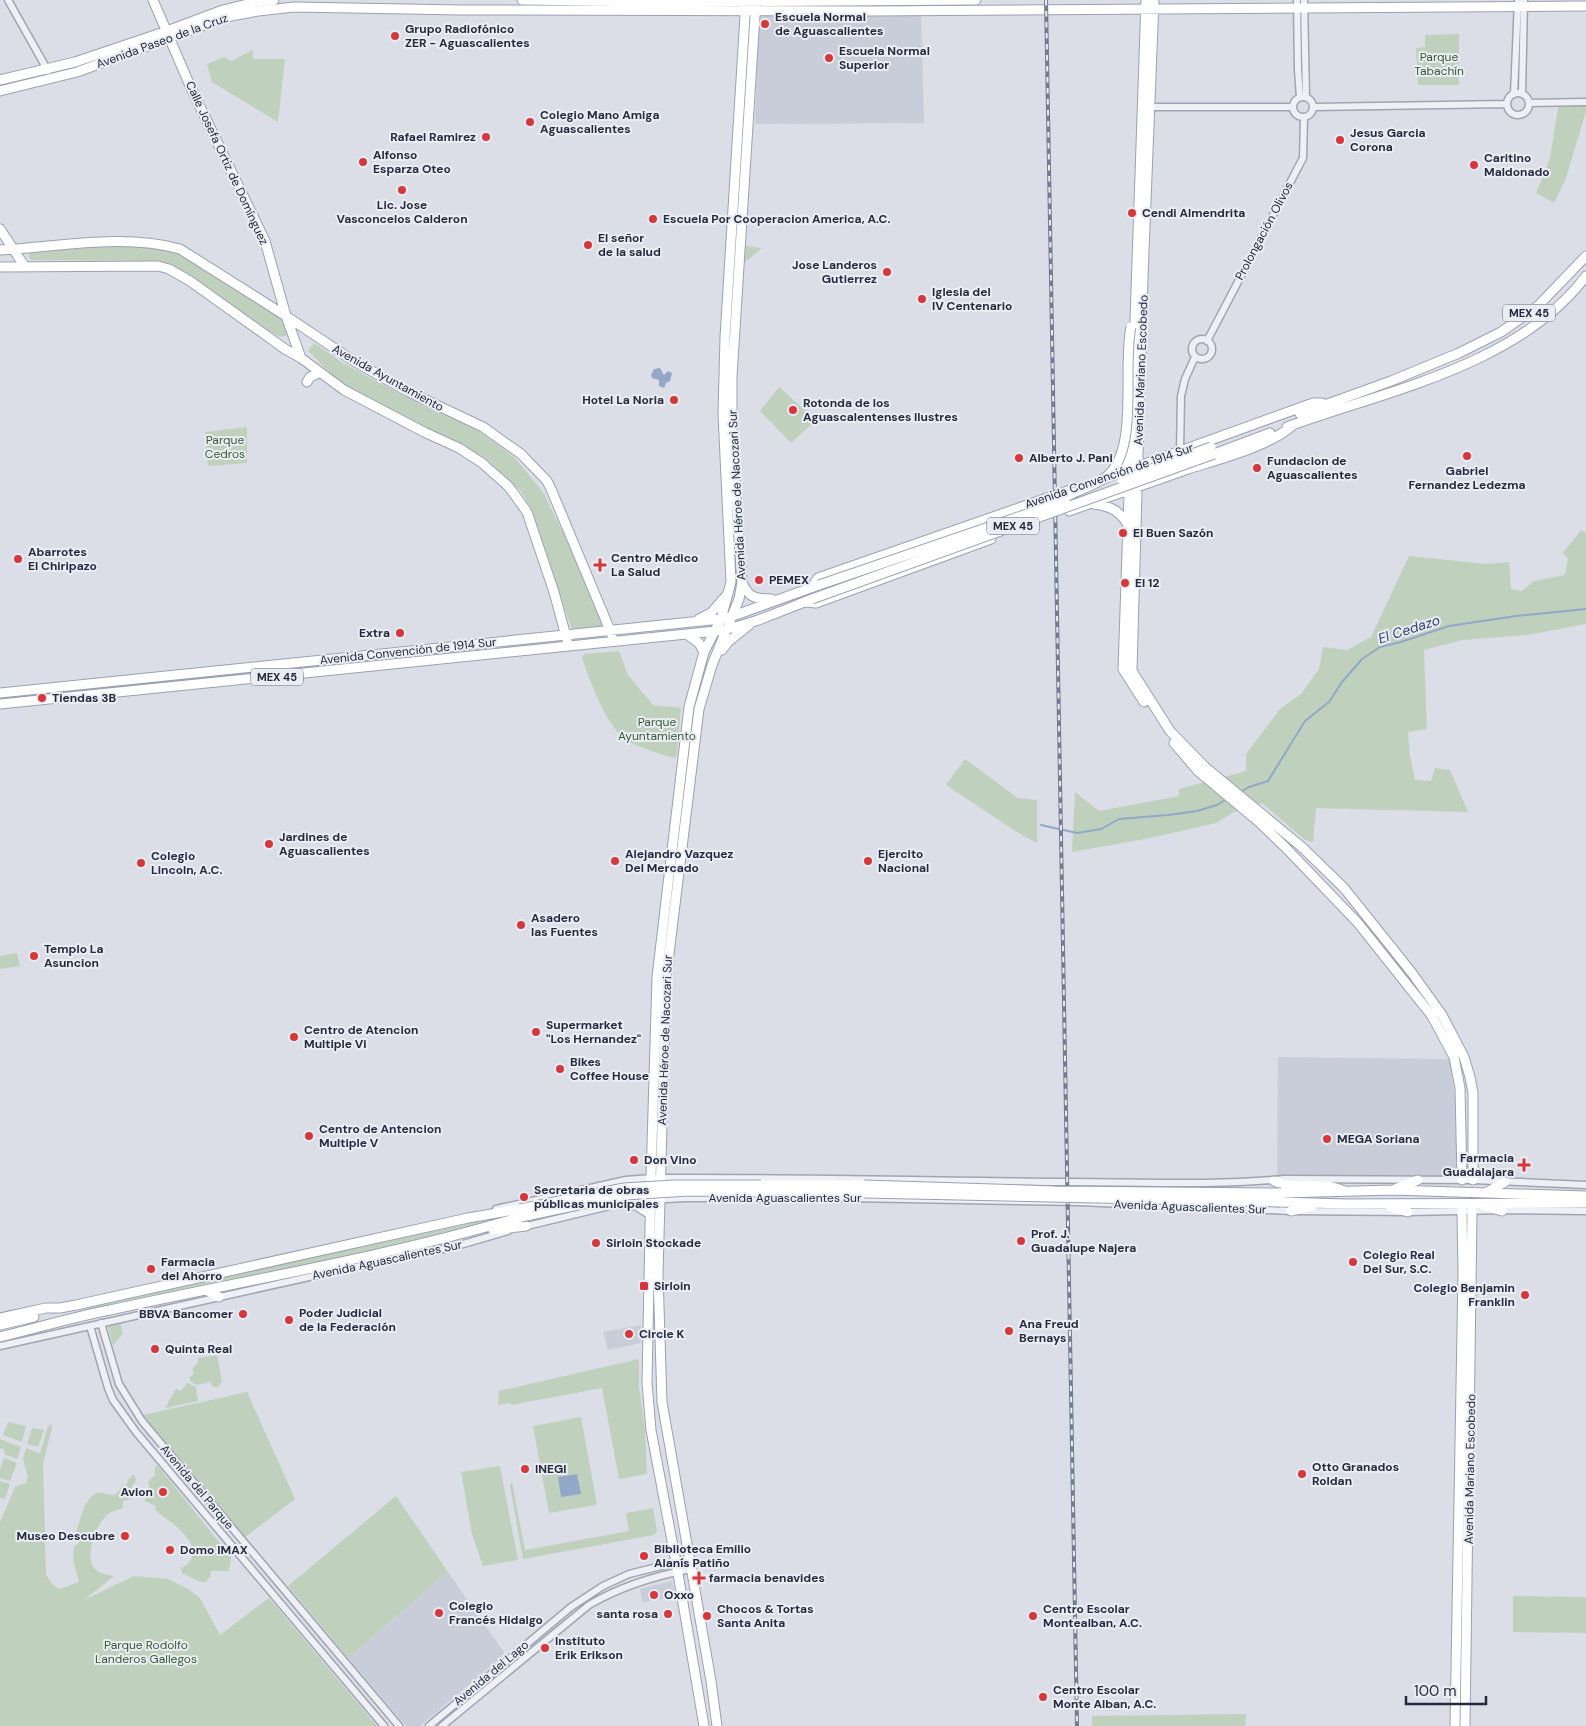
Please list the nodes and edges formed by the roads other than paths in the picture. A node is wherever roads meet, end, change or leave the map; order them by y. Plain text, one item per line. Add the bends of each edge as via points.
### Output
1 (8, 0) edge
2 (153, 0) edge
3 (274, 0) edge
4 (522, 0) edge
5 (976, 0) edge
6 (1521, 3) edge
7 (751, 4) edge
8 (1150, 4) edge
9 (1300, 4) edge
10 (1586, 6) edge
11 (168, 35) junction
12 (47, 69) junction
13 (52, 78) junction
14 (0, 80) edge
15 (0, 90) edge
16 (1514, 94) junction
17 (1522, 94) junction
18 (1303, 97) junction
19 (1586, 102) edge
20 (1529, 103) junction
21 (1507, 104) junction
22 (1150, 107) junction
23 (1313, 107) junction
24 (1292, 108) junction
25 (1304, 118) junction
26 (0, 229) edge
27 (13, 249) junction
28 (0, 250) edge
29 (1586, 256) edge
30 (0, 267) edge
31 (25, 267) junction
32 (1586, 276) edge
33 (1140, 277) junction
34 (286, 316) junction
35 (1133, 324) junction
36 (1207, 341) junction
37 (1195, 356) junction
38 (301, 358) junction
39 (319, 372) junction
40 (307, 382) dead end
41 (1326, 405) junction
42 (1293, 425) junction
43 (1259, 433) junction
44 (1131, 442) junction
45 (1180, 452) junction
46 (1134, 468) junction
47 (1113, 476) junction
48 (1156, 480) junction
49 (1138, 487) junction
50 (1078, 488) junction
51 (1128, 491) junction
52 (1062, 493) junction
53 (1058, 503) junction
54 (1088, 504) junction
55 (1137, 507) junction
56 (1017, 508) junction
57 (1069, 511) junction
58 (1127, 524) junction
59 (1025, 527) junction
60 (742, 582) junction
61 (815, 586) junction
62 (728, 593) junction
63 (780, 599) junction
64 (809, 600) junction
65 (733, 616) junction
66 (721, 619) junction
67 (695, 621) junction
68 (754, 621) junction
69 (728, 629) junction
70 (610, 630) junction
71 (716, 631) junction
72 (566, 635) junction
73 (688, 635) junction
74 (615, 642) junction
75 (568, 647) junction
76 (704, 652) junction
77 (712, 665) junction
78 (0, 693) edge
79 (0, 704) edge
80 (1202, 769) junction
81 (1240, 801) junction
82 (660, 949) junction
83 (666, 978) junction
84 (656, 1178) junction
85 (672, 1178) junction
86 (779, 1178) junction
87 (626, 1180) junction
88 (1418, 1180) junction
89 (1462, 1180) junction
90 (1473, 1180) junction
91 (1274, 1181) junction
92 (1114, 1182) junction
93 (1505, 1182) junction
94 (1586, 1185) edge
95 (808, 1188) junction
96 (1393, 1190) junction
97 (1346, 1192) junction
98 (1487, 1192) junction
99 (1586, 1196) edge
100 (674, 1198) junction
101 (1280, 1198) junction
102 (655, 1199) junction
103 (771, 1199) junction
104 (1553, 1199) junction
105 (630, 1202) junction
106 (1469, 1202) junction
107 (1586, 1202) edge
108 (1324, 1203) junction
109 (619, 1204) junction
110 (1114, 1204) junction
111 (1386, 1204) junction
112 (1291, 1211) junction
113 (1502, 1211) junction
114 (1586, 1211) edge
115 (1408, 1212) junction
116 (1462, 1212) junction
117 (1472, 1212) junction
118 (520, 1213) junction
119 (650, 1214) junction
120 (468, 1218) junction
121 (526, 1226) junction
122 (468, 1233) junction
123 (1462, 1238) junction
124 (1472, 1238) junction
125 (313, 1271) junction
126 (206, 1290) junction
127 (219, 1297) junction
128 (60, 1308) junction
129 (109, 1310) junction
130 (0, 1318) edge
131 (101, 1323) junction
132 (0, 1324) edge
133 (90, 1326) junction
134 (1, 1335) edge
135 (0, 1346) edge
136 (690, 1564) junction
137 (677, 1567) junction
138 (384, 1726) edge
139 (399, 1726) edge
140 (429, 1726) edge
141 (442, 1726) edge
142 (704, 1726) edge
143 (717, 1726) edge
144 (1455, 1726) edge
145 (1465, 1726) edge

1 - 12 street
2 - 11 main road, Calle Josefa Ortiz de Domínguez
3 - 11 main road, Avenida Paseo de la Cruz via 223,10
4 - 7 main road, Avenida Paseo de la Cruz
5 - 7 main road, Avenida Paseo de la Cruz
6 - 9 main road, Avenida Paseo de la Cruz
6 - 10 main road, Avenida Paseo de la Cruz
6 - 16 street
6 - 17 street
7 - 8 main road, Avenida Paseo de la Cruz
7 - 11 main road, Avenida Paseo de la Cruz via 470,10 294,7 226,17
7 - 60 main road, Avenida Héroe de Nacozari Sur via 732,376 732,440
7 - 62 main road, Avenida Héroe de Nacozari Sur via 725,337 723,414 731,582
8 - 9 main road, Avenida Paseo de la Cruz
8 - 22 main road, Avenida Mariano Escobedo
8 - 33 main road, Avenida Mariano Escobedo
9 - 18 street via 1298,70
11 - 12 main road, Avenida Paseo de la Cruz
11 - 13 main road, Avenida Paseo de la Cruz via 77,72
11 - 34 main road, Calle Josefa Ortiz de Domínguez via 265,241
12 - 13 street
12 - 14 main road, Avenida Paseo de la Cruz
13 - 15 main road, Avenida Paseo de la Cruz
16 - 17 street
16 - 21 street
17 - 20 street
18 - 23 street via 1311,101
18 - 24 street via 1294,101
19 - 20 street
20 - 21 street via 1528,110 1519,115 1512,114
21 - 23 street
22 - 24 street
22 - 33 main road, Avenida Mariano Escobedo
23 - 25 street via 1310,115
24 - 25 street via 1297,116
25 - 36 street, Prolongación Olivos via 1303,158
26 - 27 main road
27 - 28 main road, Avenida Ayuntamiento
27 - 31 main road
27 - 34 main road, Avenida Ayuntamiento via 112,242 164,244 200,260
29 - 41 main road, Avenida Convención de 1914 Sur / MEX 45 via 1538,306 1501,332 1459,353
30 - 31 main road
31 - 38 main road via 164,267 190,281
32 - 42 main road, Avenida Convención de 1914 Sur / MEX 45 via 1538,323 1494,351 1450,372
33 - 35 main road, Avenida Mariano Escobedo
33 - 46 main road, Avenida Mariano Escobedo
34 - 38 main road, Calle Josefa Ortiz de Domínguez
34 - 70 main road, Avenida Ayuntamiento via 352,360 483,428 521,454 547,481
35 - 44 main road, Avenida Mariano Escobedo
35 - 53 main road, bridge via 1128,352 1126,430 1120,460 1107,476
36 - 37 street via 1198,340 1193,344
36 - 37 street via 1212,349 1210,355 1201,359
37 - 45 street via 1181,396
38 - 39 main road
39 - 40 main road
39 - 72 main road via 344,390 459,448 509,487 527,512
41 - 43 main road, Avenida Convención de 1914 Sur / MEX 45
41 - 45 main road, Avenida Convención de 1914 Sur via 1313,403
42 - 43 main road, Avenida Convención de 1914 Sur / MEX 45
42 - 48 main road, Avenida Convención de 1914 Sur via 1283,434 1258,445
43 - 53 main road, Avenida Convención de 1914 Sur / MEX 45, bridge
43 - 64 main road, Avenida Convención de 1914 Sur / MEX 45, bridge
44 - 46 main road, Avenida Mariano Escobedo
44 - 47 main road
45 - 46 main road, Avenida Convención de 1914 Sur
46 - 47 main road, Avenida Convención de 1914 Sur
46 - 49 main road, Avenida Mariano Escobedo
46 - 51 main road, Avenida Mariano Escobedo
47 - 50 main road, Avenida Convención de 1914 Sur
48 - 49 main road, Avenida Convención de 1914 Sur
48 - 55 main road via 1143,492
49 - 51 main road, Avenida Convención de 1914 Sur
49 - 55 main road, Avenida Mariano Escobedo
50 - 52 main road, Avenida Convención de 1914 Sur
50 - 54 main road via 1075,501 1079,505
51 - 54 main road, Avenida Convención de 1914 Sur
51 - 58 main road, Avenida Mariano Escobedo
52 - 56 main road, Avenida Convención de 1914 Sur
52 - 57 main road via 1070,500
53 - 61 main road, Avenida Convención de 1914 Sur / MEX 45, bridge
54 - 57 main road, Avenida Convención de 1914 Sur
54 - 58 main road via 1113,508
55 - 80 main road, Avenida Mariano Escobedo via 1132,671 1170,731
56 - 59 main road via 1025,514
56 - 61 main road, Avenida Convención de 1914 Sur via 818,578
57 - 59 main road, Avenida Convención de 1914 Sur
58 - 80 main road, Avenida Mariano Escobedo via 1123,669 1166,733
59 - 64 main road, Avenida Convención de 1914 Sur via 816,603
60 - 63 main road via 745,591 752,596
60 - 65 main road, Avenida Héroe de Nacozari Sur
61 - 63 main road, Avenida Convención de 1914 Sur / MEX 45
62 - 66 main road, Avenida Héroe de Nacozari Sur
62 - 67 main road via 711,612
63 - 65 main road, Avenida Convención de 1914 Sur / MEX 45
64 - 68 main road, Avenida Convención de 1914 Sur / MEX 45
65 - 66 main road, Avenida Convención de 1914 Sur / MEX 45
65 - 69 main road, Avenida Héroe de Nacozari Sur
66 - 67 main road, Avenida Convención de 1914 Sur / MEX 45
66 - 71 main road, Avenida Héroe de Nacozari Sur
67 - 70 main road, Avenida Convención de 1914 Sur / MEX 45
68 - 69 main road, Avenida Convención de 1914 Sur / MEX 45
68 - 77 main road via 728,642
69 - 71 main road, Avenida Convención de 1914 Sur / MEX 45
69 - 77 main road, Avenida Héroe de Nacozari Sur
70 - 72 main road, Avenida Convención de 1914 Sur / MEX 45
70 - 74 main road, Avenida Ayuntamiento
71 - 73 main road, Avenida Convención de 1914 Sur / MEX 45
71 - 76 main road, Avenida Héroe de Nacozari Sur
72 - 75 main road
72 - 78 main road, Avenida Convención de 1914 Sur / MEX 45
73 - 74 main road, Avenida Convención de 1914 Sur / MEX 45
73 - 76 main road via 699,643
74 - 75 main road, Avenida Convención de 1914 Sur / MEX 45
75 - 79 main road, Avenida Convención de 1914 Sur / MEX 45
76 - 82 main road, Avenida Héroe de Nacozari Sur via 689,707
77 - 83 main road, Avenida Héroe de Nacozari Sur via 699,708
80 - 81 main road, Avenida Mariano Escobedo
81 - 89 main road, Avenida Mariano Escobedo via 1365,930 1432,1016 1454,1057 1461,1097
81 - 90 main road, Avenida Mariano Escobedo via 1303,848 1356,902 1442,1015 1464,1057 1470,1077
82 - 83 main road via 663,954 660,969
82 - 84 main road, Avenida Héroe de Nacozari Sur via 657,977
83 - 84 main road, Avenida Héroe de Nacozari Sur
84 - 85 street, Avenida Aguascalientes Sur
84 - 87 street, Avenida Aguascalientes Sur
84 - 102 main road, Avenida Héroe de Nacozari Sur
85 - 86 street, Avenida Aguascalientes Sur
85 - 100 street via 665,1191
86 - 92 street, Avenida Aguascalientes Sur
86 - 95 main road via 801,1181
87 - 105 street via 636,1194
87 - 120 street, Avenida Aguascalientes Sur via 514,1204
88 - 89 street, Avenida Aguascalientes Sur
88 - 91 street, Avenida Aguascalientes Sur
88 - 96 main road
89 - 90 street, Avenida Aguascalientes Sur
90 - 93 street, Avenida Aguascalientes Sur
91 - 92 street, Avenida Aguascalientes Sur
91 - 97 main road via 1282,1185 1334,1186
92 - 110 street
93 - 94 street, Avenida Aguascalientes Sur
93 - 98 main road
95 - 101 main road, Avenida Aguascalientes Sur, bridge
95 - 103 main road via 798,1195
95 - 118 main road, Avenida Aguascalientes Sur, bridge via 625,1195
96 - 97 main road, Avenida Aguascalientes Sur
96 - 98 main road, Avenida Aguascalientes Sur
97 - 101 main road, Avenida Aguascalientes Sur
98 - 104 main road, Avenida Aguascalientes Sur
99 - 104 main road, Avenida Aguascalientes Sur
100 - 102 street, Avenida Aguascalientes Sur
100 - 103 street, Avenida Aguascalientes Sur
101 - 108 main road, Avenida Aguascalientes Sur
102 - 105 street, Avenida Aguascalientes Sur
102 - 119 main road, Avenida Héroe de Nacozari Sur
102 - 136 main road, Avenida Héroe de Nacozari Sur via 662,1402
103 - 110 street, Avenida Aguascalientes Sur
104 - 106 main road, Avenida Aguascalientes Sur
104 - 107 main road, Avenida Aguascalientes Sur
105 - 109 street, Avenida Aguascalientes Sur
106 - 111 main road, Avenida Aguascalientes Sur
106 - 113 main road
108 - 111 main road, Avenida Aguascalientes Sur
108 - 112 main road
109 - 119 main road via 636,1205
109 - 121 street, Avenida Aguascalientes Sur
110 - 112 street, Avenida Aguascalientes Sur
111 - 115 main road
112 - 115 street, Avenida Aguascalientes Sur
113 - 114 street, Avenida Aguascalientes Sur
113 - 117 street, Avenida Aguascalientes Sur
115 - 116 street, Avenida Aguascalientes Sur
116 - 117 street, Avenida Aguascalientes Sur
116 - 123 main road, Avenida Mariano Escobedo
117 - 124 main road, Avenida Mariano Escobedo
118 - 120 main road, Avenida Aguascalientes Sur
118 - 122 main road, Avenida Aguascalientes Sur
119 - 137 main road, Avenida Héroe de Nacozari Sur via 647,1382 651,1430
120 - 128 main road, Avenida Aguascalientes Sur
121 - 122 main road
121 - 125 street, Avenida Aguascalientes Sur via 452,1247
122 - 125 main road, Avenida Aguascalientes Sur
123 - 124 main road
123 - 144 main road, Avenida Mariano Escobedo
124 - 145 main road, Avenida Mariano Escobedo
125 - 126 main road, Avenida Aguascalientes Sur
125 - 127 street, Avenida Aguascalientes Sur
126 - 127 main road
126 - 129 main road, Avenida Aguascalientes Sur
127 - 131 street, Avenida Aguascalientes Sur
128 - 130 main road, Avenida Aguascalientes Sur
128 - 132 main road, Avenida Aguascalientes Sur via 48,1314
129 - 134 main road, Avenida Aguascalientes Sur
129 - 134 main road, Avenida Aguascalientes Sur via 58,1318
131 - 133 street, Avenida Aguascalientes Sur
131 - 139 street, Avenida del Parque via 119,1384 142,1421
133 - 135 street, Avenida Aguascalientes Sur
133 - 138 street, Avenida del Parque via 113,1400 136,1432
136 - 137 street, Avenida del Lago
136 - 143 main road, Avenida Héroe de Nacozari Sur
137 - 140 street, Avenida del Lago via 629,1574 603,1586 571,1607
137 - 141 street, Avenida del Lago via 589,1605
137 - 142 main road, Avenida Héroe de Nacozari Sur

